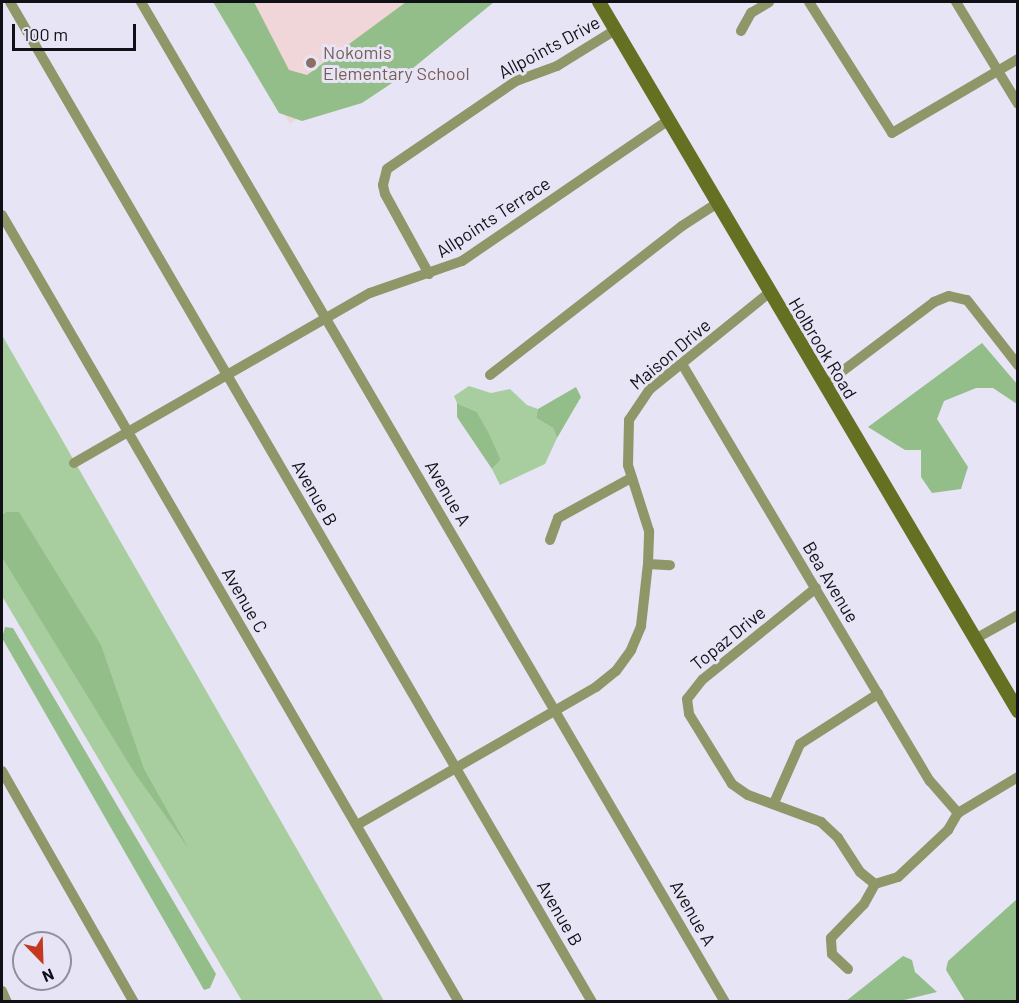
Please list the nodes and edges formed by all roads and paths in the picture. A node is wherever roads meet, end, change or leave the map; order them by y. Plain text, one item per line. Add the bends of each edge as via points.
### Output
1 (10, 2) edge
2 (141, 2) edge
3 (599, 2) edge
4 (770, 2) edge
5 (809, 2) edge
6 (957, 2) edge
7 (615, 30) junction
8 (741, 31) dead end
9 (1017, 59) edge
10 (998, 70) junction
11 (1017, 104) edge
12 (668, 121) junction
13 (716, 204) junction
14 (2, 214) edge
15 (429, 274) junction
16 (770, 293) junction
17 (325, 318) junction
18 (682, 364) junction
19 (1017, 365) edge
20 (228, 375) junction
21 (490, 375) dead end
22 (824, 385) junction
23 (129, 432) junction
24 (74, 463) dead end
25 (631, 478) junction
26 (550, 540) dead end
27 (648, 564) junction
28 (670, 565) dead end
29 (816, 588) junction
30 (1017, 615) edge
31 (975, 639) junction
32 (878, 694) junction
33 (556, 710) junction
34 (1017, 711) edge
35 (457, 768) junction
36 (2, 771) edge
37 (1017, 777) edge
38 (774, 802) junction
39 (958, 813) junction
40 (357, 825) junction
41 (875, 884) junction
42 (848, 969) dead end
43 (2, 991) edge
44 (8, 1002) edge
45 (134, 1002) edge
46 (459, 1002) edge
47 (592, 1002) edge
48 (725, 1002) edge

1 - 20 street, Avenue B
2 - 17 street, Avenue A
3 - 7 street, Holbrook Road
4 - 8 street via 751,13
5 - 10 street via 892,133
6 - 10 street
7 - 12 street, Holbrook Road
7 - 15 street, Allpoints Drive via 557,66 506,87 387,169 385,194
9 - 10 street
10 - 11 street
12 - 13 street, Holbrook Road
12 - 15 street, Allpoints Terrace via 476,252
13 - 16 street, Holbrook Road
13 - 21 street via 682,225
14 - 23 street, Avenue C
15 - 17 street, Allpoints Terrace via 394,282
16 - 18 street, Maison Drive
16 - 22 street, Holbrook Road
17 - 20 street, Allpoints Terrace
17 - 33 street, Avenue A
18 - 25 street, Maison Drive via 650,389 632,412 626,445
18 - 29 street, Bea Avenue
19 - 22 street via 968,300 950,296 934,302
20 - 23 street, Allpoints Terrace
20 - 35 street, Avenue B
22 - 31 street, Holbrook Road
23 - 24 street, Allpoints Terrace
23 - 40 street, Avenue C
25 - 26 street via 558,518
25 - 27 street, Maison Drive via 649,531
27 - 28 street
27 - 33 street, Maison Drive via 642,619 631,650 606,681
29 - 32 street, Bea Avenue
29 - 38 street, Topaz Drive via 702,680 687,699 688,714 732,784 748,795
30 - 31 street
31 - 34 street, Holbrook Road
32 - 38 street via 800,744
32 - 39 street, Bea Avenue via 930,781
33 - 35 street, Maison Drive
33 - 48 street, Avenue A
35 - 40 street, Maison Drive
35 - 47 street, Avenue B
36 - 45 street
37 - 39 street
38 - 41 street, Topaz Drive via 829,829 860,872
39 - 41 street via 948,830 904,873
40 - 46 street, Avenue C
41 - 42 street via 864,904 831,938 831,954
43 - 44 street

